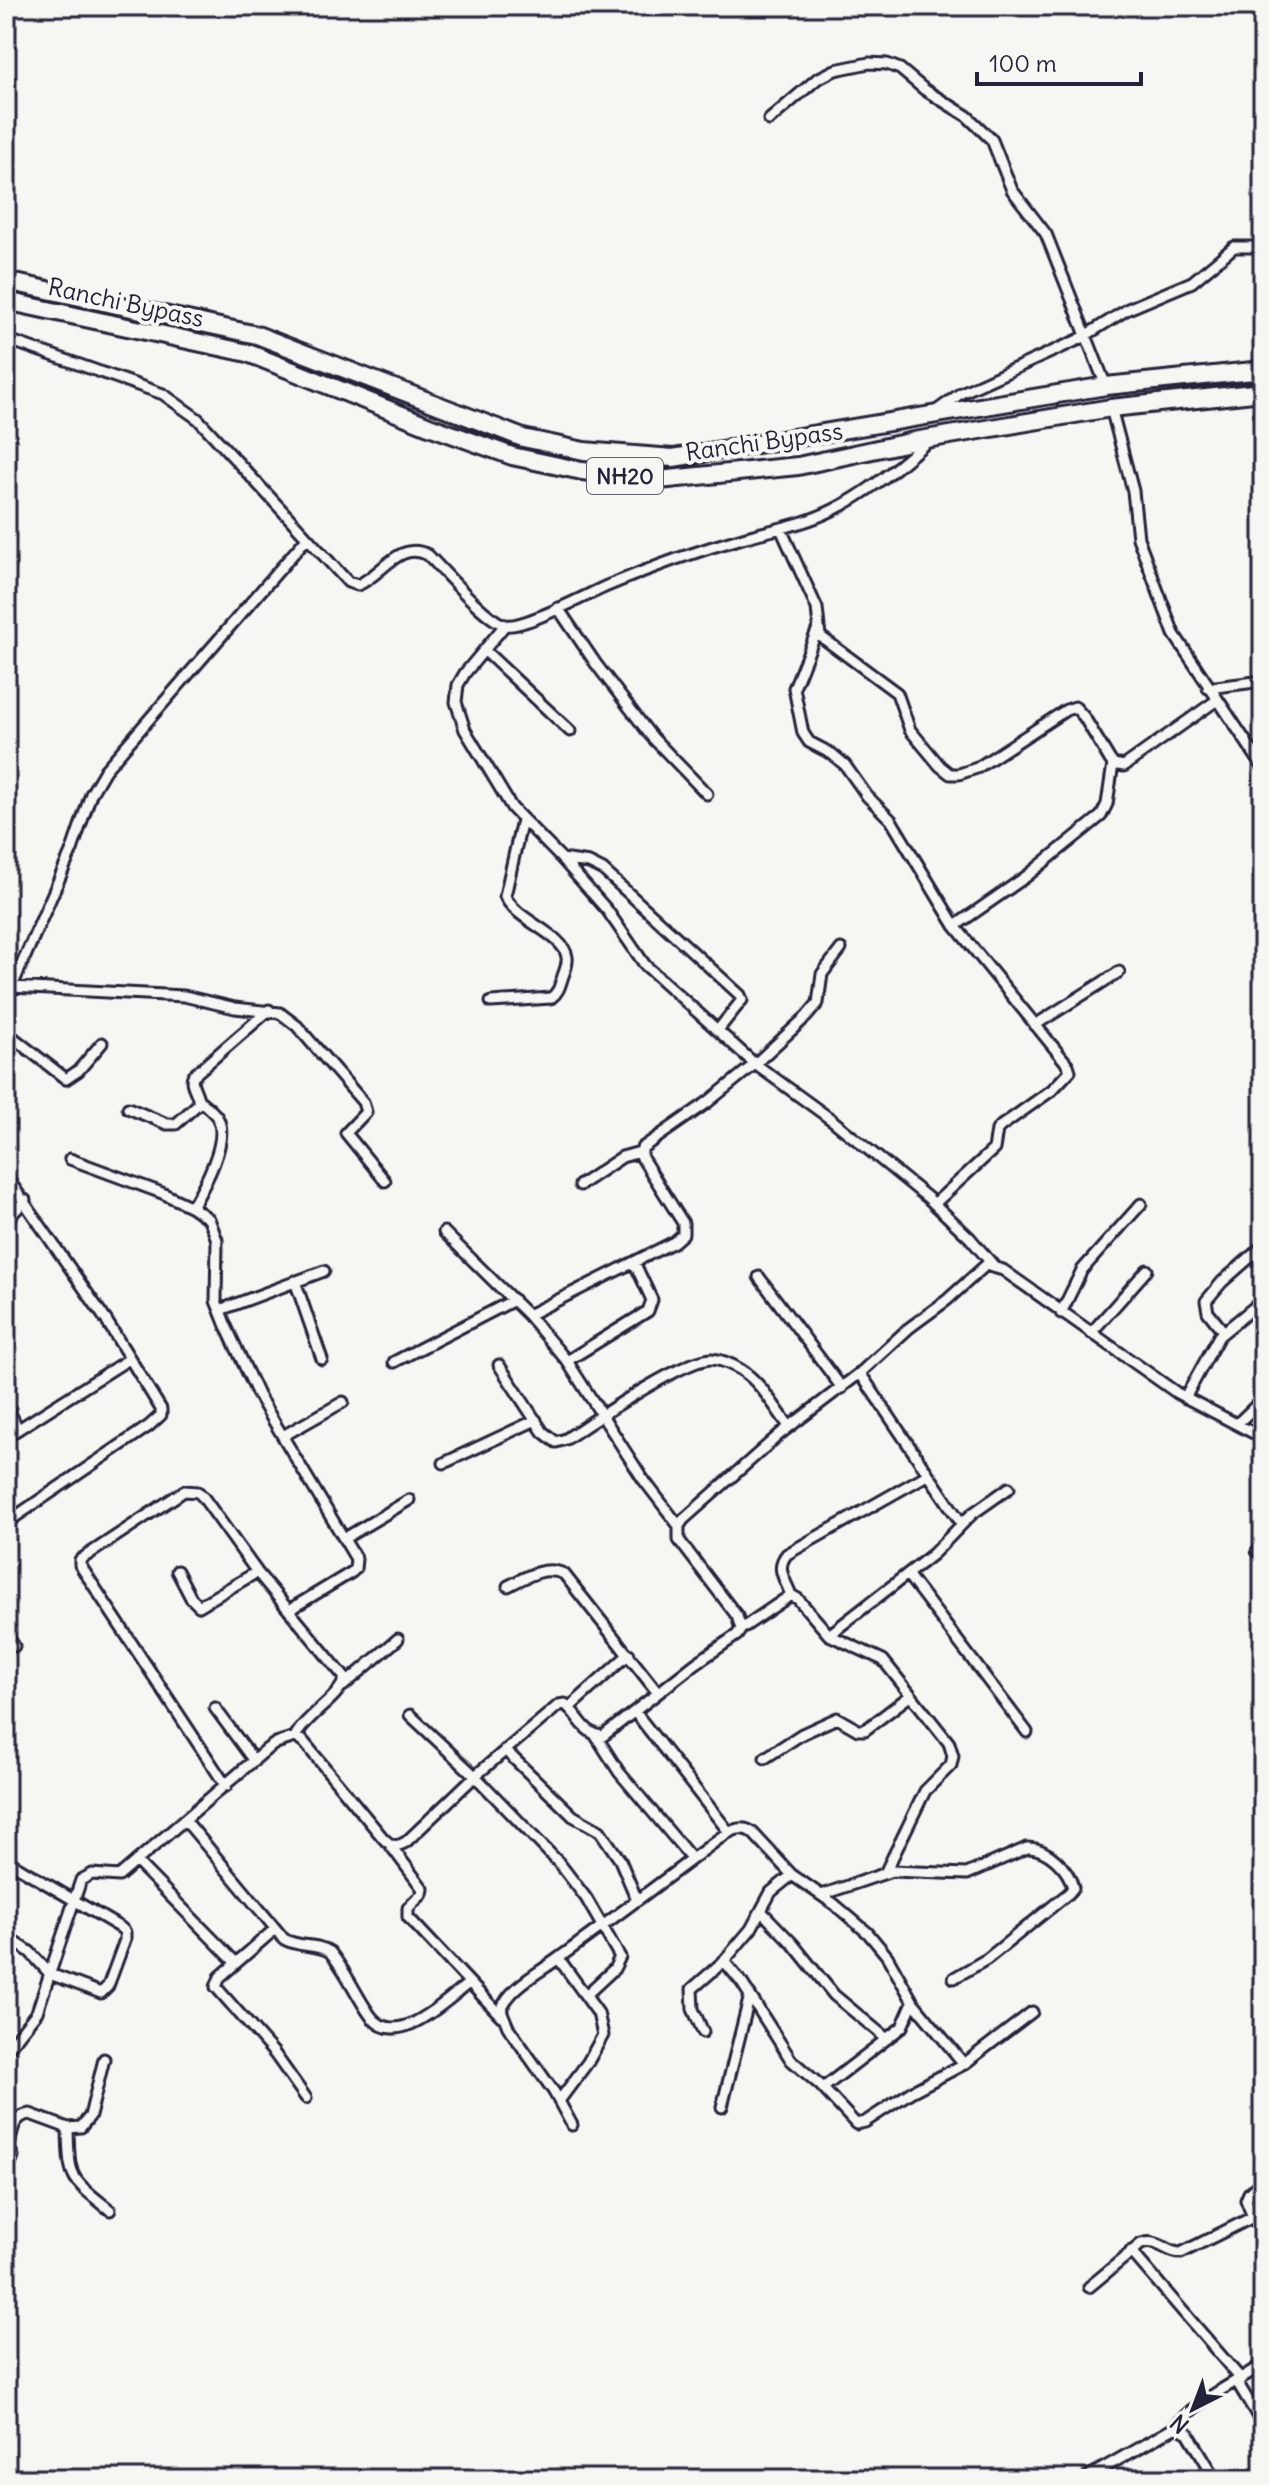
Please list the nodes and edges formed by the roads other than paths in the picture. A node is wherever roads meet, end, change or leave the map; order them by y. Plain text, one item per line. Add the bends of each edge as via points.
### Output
1 (769, 120) dead end
2 (1263, 247) edge
3 (6, 281) edge
4 (6, 301) edge
5 (1086, 336) junction
6 (6, 339) edge
7 (1263, 370) edge
8 (1106, 386) junction
9 (1263, 392) edge
10 (1111, 408) junction
11 (932, 415) junction
12 (933, 438) junction
13 (781, 529) junction
14 (307, 538) junction
15 (558, 608) junction
16 (505, 625) junction
17 (818, 628) junction
18 (484, 650) junction
19 (1263, 681) edge
20 (1208, 688) junction
21 (1217, 700) junction
22 (570, 731) dead end
23 (1113, 764) junction
24 (1263, 767) edge
25 (707, 794) dead end
26 (522, 820) junction
27 (562, 859) junction
28 (955, 926) junction
29 (841, 949) dead end
30 (1119, 972) dead end
31 (11, 987) junction
32 (6, 1000) edge
33 (491, 1002) dead end
34 (269, 1010) junction
35 (1035, 1025) junction
36 (718, 1030) junction
37 (6, 1032) edge
38 (102, 1043) dead end
39 (755, 1064) junction
40 (199, 1100) junction
41 (128, 1108) dead end
42 (640, 1152) junction
43 (70, 1159) dead end
44 (6, 1176) edge
45 (385, 1181) dead end
46 (580, 1185) dead end
47 (25, 1200) junction
48 (934, 1204) junction
49 (1141, 1204) dead end
50 (192, 1207) junction
51 (6, 1221) edge
52 (444, 1232) dead end
53 (1263, 1246) edge
54 (634, 1262) junction
55 (993, 1265) junction
56 (1147, 1270) dead end
57 (324, 1271) dead end
58 (759, 1277) dead end
59 (295, 1281) junction
60 (514, 1300) junction
61 (1263, 1300) edge
62 (220, 1310) junction
63 (1061, 1313) junction
64 (528, 1315) junction
65 (1223, 1331) junction
66 (1091, 1333) junction
67 (129, 1359) junction
68 (322, 1359) dead end
69 (567, 1361) junction
70 (394, 1362) dead end
71 (499, 1365) dead end
72 (860, 1373) junction
73 (842, 1388) junction
74 (1185, 1398) junction
75 (1263, 1399) edge
76 (343, 1402) dead end
77 (6, 1405) edge
78 (603, 1415) junction
79 (536, 1420) junction
80 (1237, 1424) junction
81 (789, 1426) junction
82 (18, 1429) junction
83 (283, 1436) junction
84 (6, 1437) edge
85 (1263, 1438) edge
86 (444, 1463) dead end
87 (927, 1475) junction
88 (1009, 1488) dead end
89 (409, 1500) dead end
90 (6, 1523) edge
91 (962, 1524) junction
92 (679, 1526) junction
93 (345, 1538) junction
94 (177, 1571) dead end
95 (257, 1572) junction
96 (907, 1574) junction
97 (508, 1586) dead end
98 (791, 1595) junction
99 (289, 1610) junction
100 (741, 1629) junction
101 (6, 1634) edge
102 (829, 1635) junction
103 (398, 1639) dead end
104 (14, 1646) dead end
105 (629, 1654) junction
106 (343, 1686) junction
107 (658, 1693) junction
108 (911, 1695) junction
109 (570, 1707) junction
110 (215, 1708) dead end
111 (635, 1712) junction
112 (410, 1715) dead end
113 (1027, 1732) dead end
114 (596, 1736) junction
115 (295, 1737) junction
116 (505, 1750) junction
117 (765, 1758) dead end
118 (254, 1761) junction
119 (475, 1776) junction
120 (226, 1786) junction
121 (186, 1821) junction
122 (729, 1832) junction
123 (391, 1846) junction
124 (692, 1859) junction
125 (6, 1860) edge
126 (136, 1861) junction
127 (885, 1873) junction
128 (792, 1875) junction
129 (821, 1895) junction
130 (73, 1899) junction
131 (637, 1900) junction
132 (762, 1912) junction
133 (601, 1926) junction
134 (275, 1929) junction
135 (6, 1936) edge
136 (559, 1959) junction
137 (724, 1961) junction
138 (236, 1963) junction
139 (50, 1974) junction
140 (954, 1978) dead end
141 (469, 1983) junction
142 (586, 1995) junction
143 (750, 1995) junction
144 (913, 2002) junction
145 (1032, 2012) dead end
146 (502, 2017) junction
147 (703, 2032) dead end
148 (887, 2039) junction
149 (7, 2048) edge
150 (104, 2059) dead end
151 (964, 2064) junction
152 (823, 2088) junction
153 (306, 2098) dead end
154 (559, 2101) junction
155 (722, 2107) dead end
156 (572, 2125) dead end
157 (68, 2128) junction
158 (8, 2145) edge
159 (6, 2175) edge
160 (1263, 2180) edge
161 (110, 2210) dead end
162 (1253, 2217) junction
163 (1263, 2231) edge
164 (1131, 2251) junction
165 (1089, 2287) dead end
166 (1263, 2364) edge
167 (1239, 2380) junction
168 (1263, 2425) edge
169 (1174, 2428) junction
170 (1084, 2479) edge
171 (1216, 2479) edge

1 - 5 street via 835,70 869,63 900,69 992,140 1012,190 1046,234
2 - 5 street via 1234,247 1192,282 1128,309
3 - 11 highway, Ranchi Bypass / NH20 via 257,335 523,438 584,451 673,458
4 - 12 highway, Ranchi Bypass / NH20 via 248,353 512,456 582,471 659,480 798,466
5 - 8 street
5 - 11 street via 961,393
6 - 14 street via 181,405
7 - 8 highway, Ranchi Bypass / NH20
8 - 11 highway, Ranchi Bypass / NH20
9 - 10 highway, Ranchi Bypass / NH20
10 - 12 highway, Ranchi Bypass / NH20
10 - 20 street via 1142,548 1174,634
12 - 13 street via 863,493
13 - 15 street via 691,555
13 - 17 street via 817,608
14 - 16 street via 339,574 358,585 417,549
14 - 31 street via 105,770
15 - 16 street
15 - 25 street via 651,736
16 - 18 street
17 - 23 street via 827,643 897,693 910,730 950,774 977,768 1075,707
17 - 28 street via 794,688 803,733 845,765 891,820
18 - 22 street
18 - 26 street via 458,685 456,702 491,776
19 - 20 street
20 - 21 street
21 - 23 street via 1124,766
21 - 24 street
23 - 28 street via 1101,816
26 - 27 street
26 - 33 street via 505,896 516,911 558,942 567,954 566,965 551,998
27 - 36 street via 645,965
27 - 36 street via 603,870 740,995 738,1007
28 - 35 street
29 - 39 street via 822,974 818,1003
30 - 35 street
31 - 32 street
31 - 34 street via 184,996
34 - 40 street via 193,1076
34 - 45 street via 297,1026 363,1102 366,1112 346,1133
35 - 48 street via 1068,1065 1068,1076 1001,1126 994,1149
36 - 39 street
37 - 38 street via 66,1079
39 - 42 street
39 - 48 street
40 - 41 street via 171,1125
40 - 50 street via 216,1115 221,1130 212,1171
42 - 46 street via 622,1157
42 - 54 street via 684,1229 674,1242
43 - 50 street
44 - 47 street
47 - 51 street
47 - 67 street
48 - 55 street
49 - 63 street via 1082,1270
50 - 62 street via 209,1219 217,1240 215,1290
52 - 60 street
53 - 65 street via 1206,1301
54 - 64 street
54 - 69 street via 652,1306
55 - 63 street
55 - 72 street via 980,1268
56 - 66 street
57 - 59 street
58 - 73 street
59 - 62 street
59 - 68 street
60 - 64 street
60 - 70 street
61 - 65 street
62 - 83 street via 252,1384
63 - 66 street
64 - 69 street
65 - 74 street
66 - 74 street
67 - 82 street
67 - 90 street via 159,1403 161,1415
69 - 78 street
71 - 79 street
72 - 73 street
72 - 87 street
73 - 81 street
74 - 80 street
75 - 80 street
76 - 83 street
77 - 82 street
78 - 79 street via 556,1442
78 - 81 street via 688,1366 713,1359 750,1377
78 - 92 street
79 - 86 street
80 - 85 street
81 - 92 street
82 - 84 street
83 - 93 street
87 - 91 street
87 - 98 street via 787,1554 780,1568
88 - 91 street
89 - 93 street
91 - 96 street
92 - 100 street via 679,1540 737,1616
93 - 99 street via 356,1559 355,1569
94 - 95 street via 199,1606
95 - 99 street
95 - 120 street via 203,1497 191,1490 80,1560
96 - 102 street
96 - 113 street
97 - 105 street via 545,1570 564,1574
98 - 100 street
98 - 102 street
99 - 106 street via 342,1671
100 - 107 street
101 - 104 street
102 - 108 street via 883,1660
103 - 106 street
105 - 107 street
105 - 109 street
106 - 115 street
107 - 111 street
108 - 117 street via 865,1730 837,1718
108 - 127 street via 949,1743 953,1756 951,1765 925,1791
109 - 114 street
109 - 116 street via 552,1709
110 - 118 street
111 - 114 street
111 - 122 street
112 - 119 street
114 - 124 street via 625,1781
115 - 118 street via 276,1743
115 - 123 street
116 - 119 street
116 - 131 street via 573,1816 600,1831
118 - 120 street
119 - 123 street via 406,1842
119 - 133 street via 571,1878
120 - 121 street
121 - 126 street
121 - 134 street
122 - 124 street
122 - 128 street via 749,1829
123 - 141 street via 423,1889 408,1908 408,1917
124 - 131 street
125 - 130 street
126 - 130 street via 119,1876 86,1875
126 - 138 street
127 - 129 street
127 - 140 street via 967,1874 1034,1848 1055,1860 1071,1880 1069,1893 987,1959
128 - 129 street
128 - 132 street via 771,1892
129 - 144 street via 868,1933
130 - 139 street
130 - 139 street via 121,1928 125,1940 101,1993
131 - 133 street
132 - 137 street
132 - 148 street via 834,1995
133 - 136 street
133 - 142 street via 620,1957
134 - 138 street
134 - 141 street via 291,1943 330,1952 371,2016 384,2027 418,2022
135 - 139 street
136 - 142 street
136 - 146 street via 508,1997
137 - 143 street
137 - 147 street via 692,1989
138 - 153 street via 216,1987
139 - 149 street via 37,2012
141 - 146 street
142 - 154 street via 598,2013 603,2035
143 - 152 street via 791,2060
143 - 155 street
144 - 148 street via 902,2027
144 - 151 street
145 - 151 street
146 - 154 street
148 - 152 street
150 - 157 street via 90,2116 81,2127
151 - 152 street via 861,2124
154 - 156 street
157 - 158 street via 23,2115 14,2123
157 - 161 street via 73,2178
158 - 159 street via 13,2156
160 - 162 street via 1246,2200
162 - 163 street
162 - 164 street via 1181,2253 1150,2241
164 - 165 street
164 - 167 street
166 - 167 street
167 - 168 street
167 - 169 street via 1197,2404
169 - 170 street
169 - 171 street via 1188,2433

